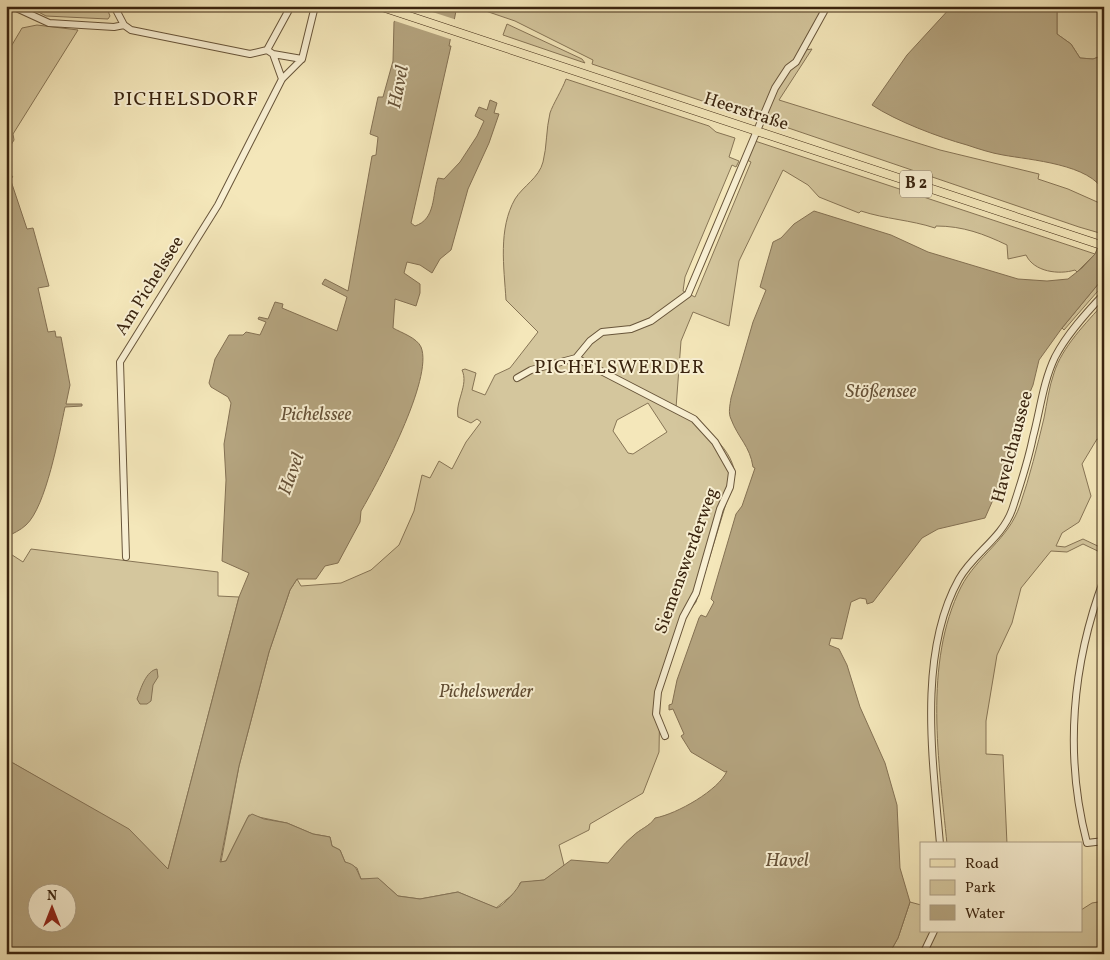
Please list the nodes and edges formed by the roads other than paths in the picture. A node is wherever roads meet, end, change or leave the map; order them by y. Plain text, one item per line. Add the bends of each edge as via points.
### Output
1 (12, 6) edge
2 (114, 6) edge
3 (291, 6) edge
4 (315, 6) edge
5 (379, 6) edge
6 (827, 6) edge
7 (124, 25) junction
8 (270, 52) junction
9 (302, 59) junction
10 (282, 79) junction
11 (757, 131) junction
12 (1104, 246) edge
13 (1104, 294) edge
14 (576, 358) junction
15 (517, 378) dead end
16 (126, 557) dead end
17 (1104, 580) edge
18 (665, 736) dead end
19 (1104, 841) edge
20 (940, 842) edge
21 (934, 932) edge
22 (923, 954) edge

1 - 7 street via 49,23
2 - 7 street
3 - 8 street
4 - 9 street
5 - 11 main road, Heerstraße / B 2
6 - 11 street via 796,62 781,78
7 - 8 street via 131,30 250,54
8 - 9 street
8 - 10 street
9 - 10 street, Am Pichelssee
10 - 16 street, Am Pichelssee via 218,205 120,362
11 - 12 main road, Heerstraße / B 2
11 - 14 street via 688,294 651,321 602,332
13 - 20 street, Havelchaussee via 1056,356 1011,514 959,579 945,612 930,718
14 - 15 street via 531,370
14 - 18 street, Siemenswerderweg via 694,419 715,442 732,472 696,593 683,617 658,692 656,714
17 - 19 street via 1081,659 1073,741 1076,792 1087,843
21 - 22 street

